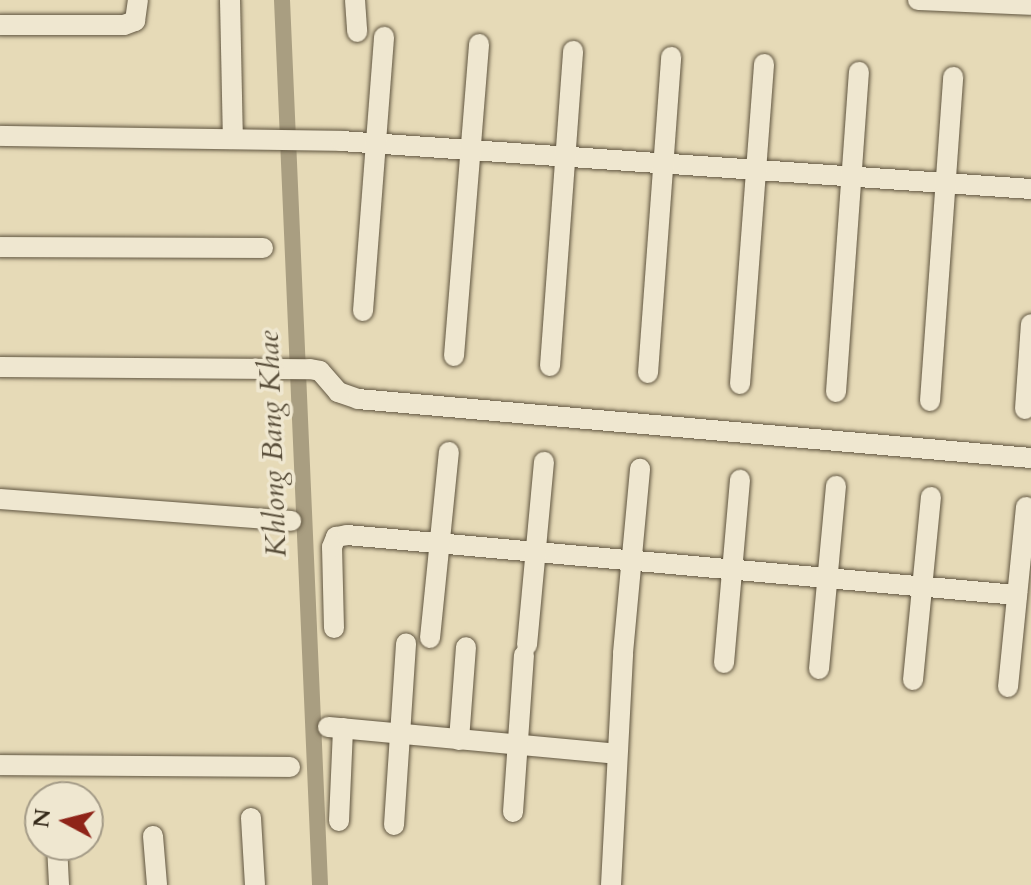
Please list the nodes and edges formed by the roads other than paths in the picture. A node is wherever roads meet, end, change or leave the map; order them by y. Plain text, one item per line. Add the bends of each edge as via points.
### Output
1 (138, 0) edge
2 (230, 0) edge
3 (355, 0) edge
4 (918, 0) edge
5 (1031, 5) edge
6 (0, 25) edge
7 (357, 32) dead end
8 (384, 37) dead end
9 (479, 44) dead end
10 (573, 51) dead end
11 (671, 57) dead end
12 (764, 64) dead end
13 (859, 72) dead end
14 (953, 77) dead end
15 (0, 136) edge
16 (233, 139) junction
17 (376, 144) junction
18 (471, 150) junction
19 (565, 156) junction
20 (663, 163) junction
21 (757, 170) junction
22 (851, 176) junction
23 (946, 183) junction
24 (1031, 189) edge
25 (0, 247) edge
26 (263, 248) dead end
27 (363, 311) dead end
28 (1031, 324) edge
29 (454, 356) dead end
30 (550, 366) dead end
31 (0, 367) edge
32 (648, 373) dead end
33 (740, 384) dead end
34 (836, 392) dead end
35 (930, 401) dead end
36 (1025, 409) dead end
37 (449, 452) dead end
38 (1031, 458) edge
39 (544, 462) dead end
40 (640, 469) dead end
41 (740, 480) dead end
42 (836, 486) dead end
43 (931, 497) dead end
44 (0, 499) edge
45 (1026, 507) dead end
46 (291, 521) dead end
47 (440, 544) junction
48 (536, 552) junction
49 (632, 560) junction
50 (733, 570) junction
51 (827, 578) junction
52 (922, 587) junction
53 (1017, 595) junction
54 (334, 628) dead end
55 (430, 638) dead end
56 (406, 643) dead end
57 (466, 647) dead end
58 (724, 663) dead end
59 (819, 669) dead end
60 (913, 680) dead end
61 (1008, 687) dead end
62 (400, 734) junction
63 (459, 740) junction
64 (517, 745) junction
65 (617, 754) junction
66 (0, 765) edge
67 (290, 767) dead end
68 (513, 812) dead end
69 (251, 818) dead end
70 (339, 821) dead end
71 (394, 825) dead end
72 (153, 836) dead end
73 (58, 861) edge
74 (59, 885) edge
75 (157, 885) edge
76 (255, 885) edge
77 (611, 885) edge

1 - 6 street via 135,21 124,25
2 - 16 street
3 - 7 street
4 - 5 street
8 - 17 street
9 - 18 street
10 - 19 street
11 - 20 street
12 - 21 street
13 - 22 street
14 - 23 street
15 - 16 street
16 - 17 street
17 - 18 street
17 - 27 street
18 - 19 street
18 - 29 street
19 - 20 street
19 - 30 street
20 - 21 street
20 - 32 street
21 - 22 street
21 - 33 street
22 - 23 street
22 - 34 street
23 - 24 street
23 - 35 street
25 - 26 street
28 - 36 street
31 - 38 street via 320,371 338,392 358,399
37 - 47 street
39 - 48 street
40 - 49 street
41 - 50 street
42 - 51 street
43 - 52 street
44 - 46 street
45 - 53 street
47 - 48 street
47 - 54 street via 336,537
47 - 55 street
48 - 49 street
48 - 64 street
49 - 50 street
49 - 65 street
50 - 51 street
50 - 58 street
51 - 52 street
51 - 59 street
52 - 53 street
52 - 60 street
53 - 61 street
56 - 62 street
57 - 63 street
62 - 63 street
62 - 70 street via 336,728
62 - 71 street
63 - 64 street
64 - 65 street
64 - 68 street
65 - 77 street
66 - 67 street
69 - 76 street
72 - 75 street
73 - 74 street

